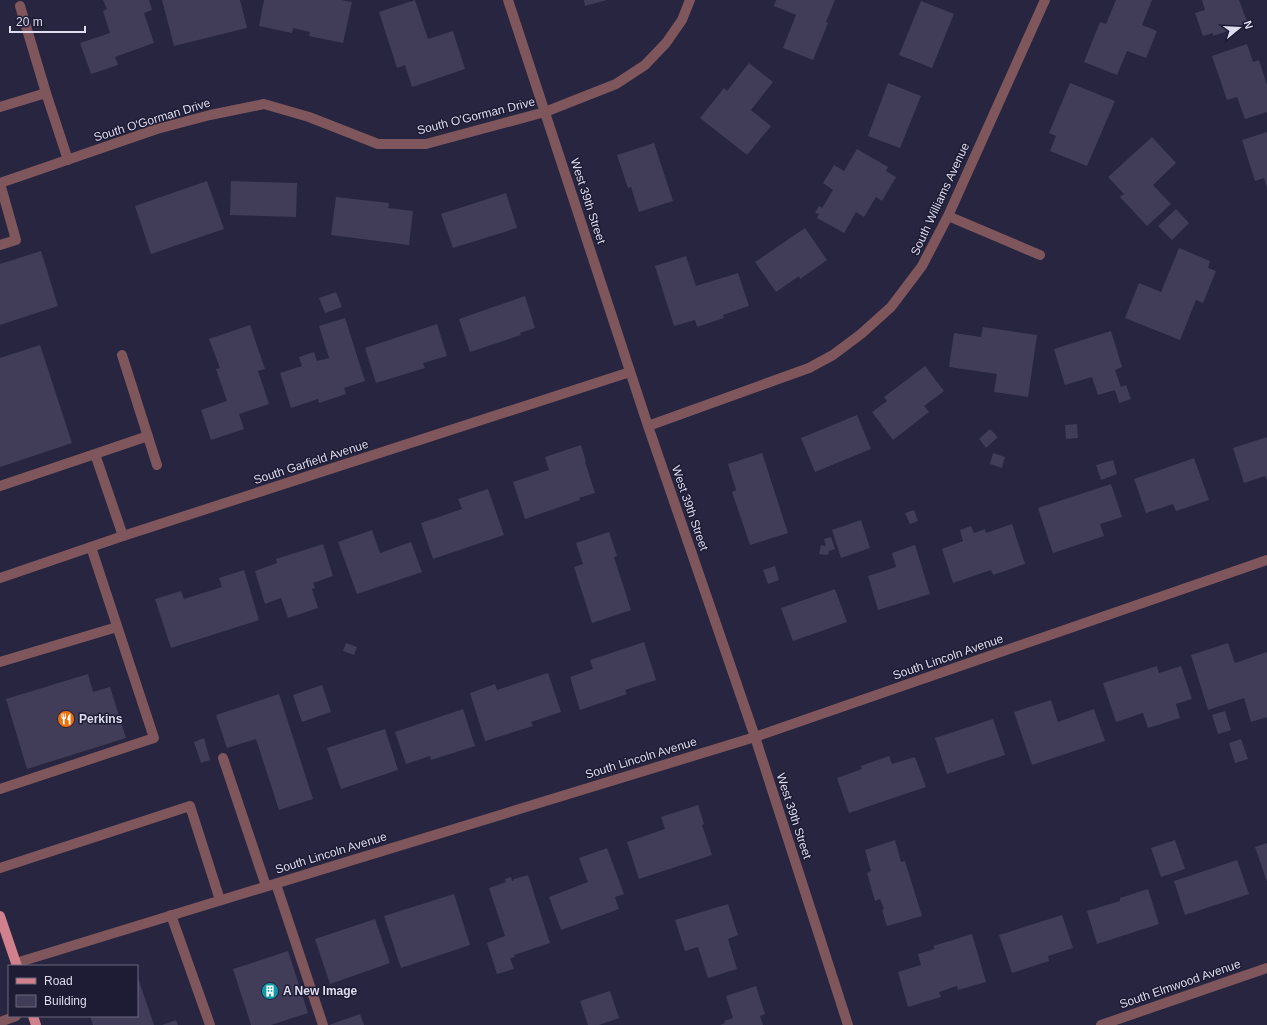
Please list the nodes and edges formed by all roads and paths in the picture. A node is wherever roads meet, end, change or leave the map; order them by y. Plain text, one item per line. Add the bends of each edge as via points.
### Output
1 (508, 0) edge
2 (690, 0) edge
3 (1045, 0) edge
4 (20, 6) dead end
5 (46, 93) junction
6 (0, 107) edge
7 (545, 112) junction
8 (68, 160) junction
9 (0, 183) edge
10 (948, 216) junction
11 (0, 245) edge
12 (1040, 255) dead end
13 (122, 355) dead end
14 (630, 372) junction
15 (648, 426) junction
16 (148, 436) junction
17 (95, 454) junction
18 (157, 465) dead end
19 (0, 486) edge
20 (123, 536) junction
21 (91, 547) junction
22 (1267, 560) edge
23 (0, 578) edge
24 (117, 627) junction
25 (0, 662) edge
26 (755, 737) junction
27 (223, 758) dead end
28 (0, 789) edge
29 (0, 868) edge
30 (271, 885) junction
31 (220, 900) junction
32 (171, 915) junction
33 (0, 916) edge
34 (3, 937) edge
35 (16, 964) edge
36 (1267, 968) edge
37 (13, 1017) edge
38 (0, 1022) edge
39 (210, 1025) edge
40 (323, 1025) edge
41 (848, 1025) edge
42 (1101, 1025) edge

1 - 7 street, West 39th Street
2 - 7 street, South O'Gorman Drive via 682,20 666,43 645,65 616,84
3 - 10 street, South Williams Avenue
4 - 5 street
5 - 6 street
5 - 8 street
7 - 8 street, South O'Gorman Drive via 426,144 378,144 309,117 264,104 210,114 157,129
7 - 14 street, West 39th Street
8 - 9 street, South O'Gorman Drive
9 - 11 street via 16,240
10 - 12 street
10 - 15 street, South Williams Avenue via 922,266 891,306 861,334 833,355 809,368
13 - 16 street
14 - 15 street, West 39th Street
14 - 20 street, South Garfield Avenue
15 - 26 street, West 39th Street
16 - 17 street
16 - 18 street
17 - 19 street
17 - 20 street
20 - 21 street, South Garfield Avenue
21 - 23 street, South Garfield Avenue
21 - 24 street
22 - 26 street, South Lincoln Avenue
24 - 25 street
24 - 28 street via 154,738
26 - 30 street, South Lincoln Avenue
26 - 41 street, West 39th Street
27 - 30 street
29 - 31 street via 190,806
30 - 31 street, South Lincoln Avenue
30 - 40 street
31 - 32 street, South Lincoln Avenue
32 - 35 street, South Lincoln Avenue
32 - 39 street
33 - 34 main road
34 - 35 main road
36 - 42 street, South Elmwood Avenue
37 - 38 street

